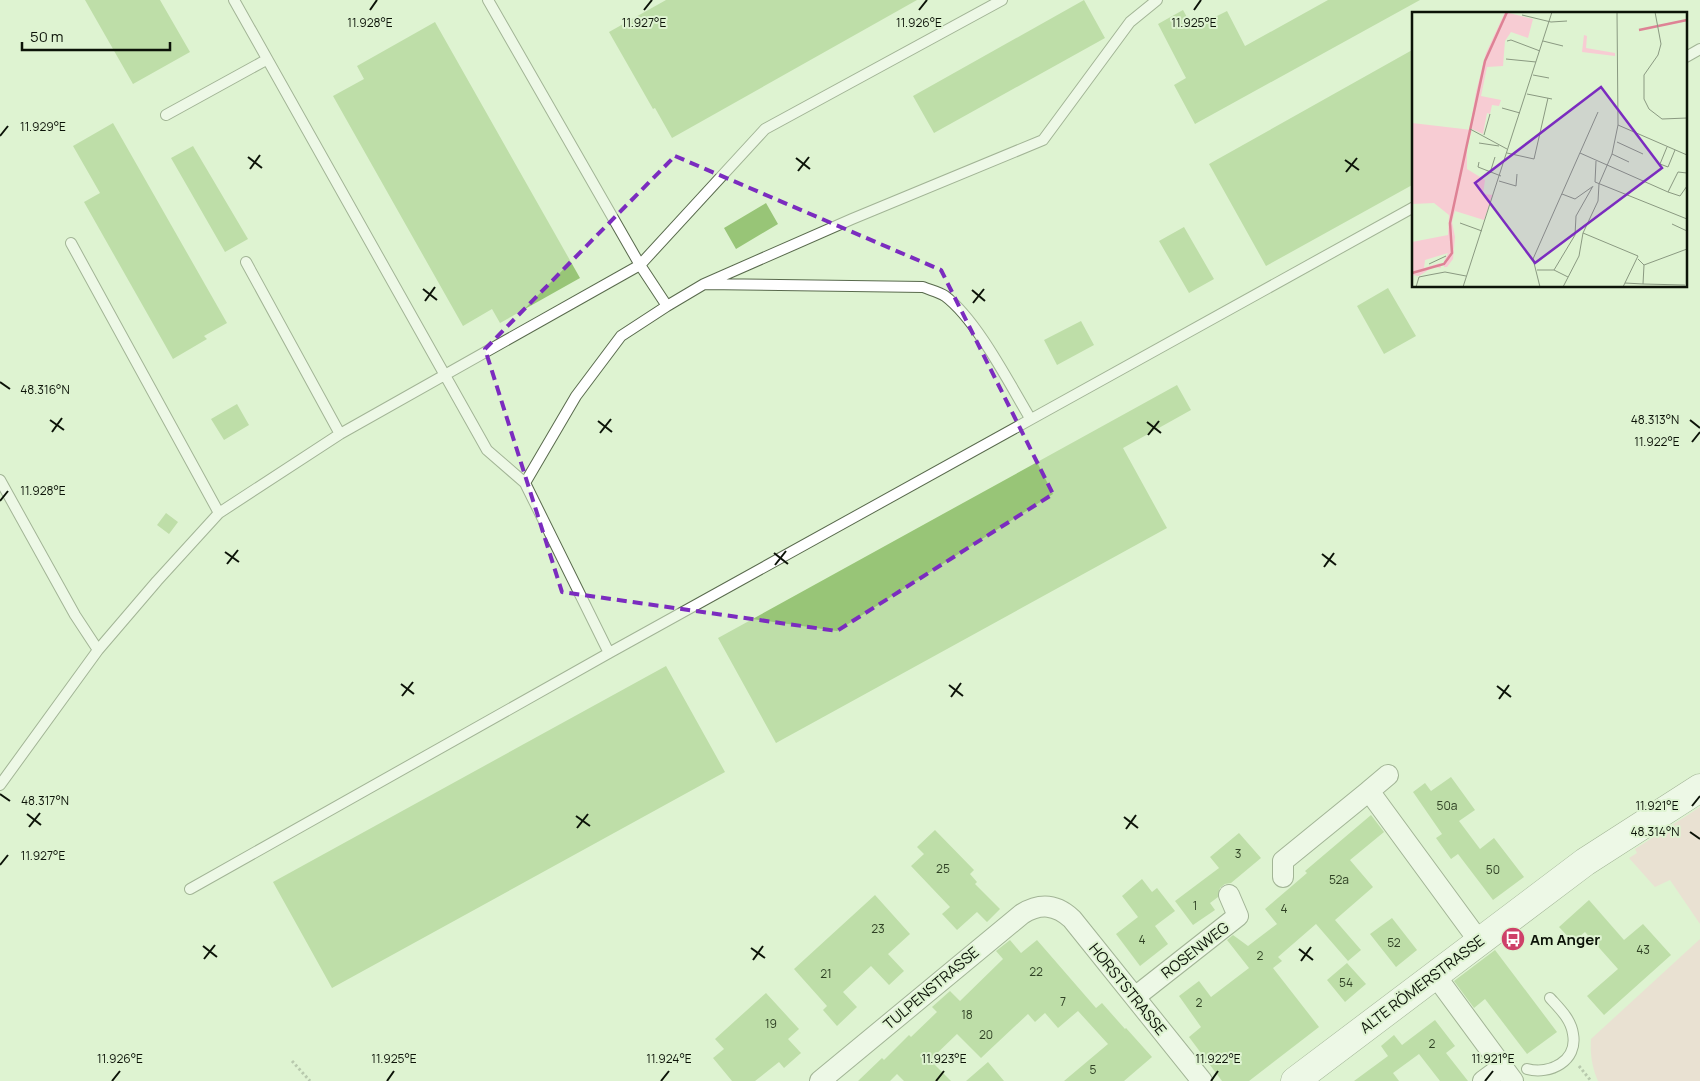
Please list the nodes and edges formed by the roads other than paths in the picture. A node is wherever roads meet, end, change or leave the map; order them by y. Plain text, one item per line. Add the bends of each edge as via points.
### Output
1 (234, 0) edge
2 (488, 0) edge
3 (1002, 0) edge
4 (1157, 0) edge
5 (1700, 49) edge
6 (1688, 56) edge
7 (266, 60) junction
8 (166, 115) dead end
9 (1412, 208) edge
10 (70, 243) dead end
11 (246, 262) dead end
12 (640, 265) junction
13 (704, 284) junction
14 (667, 306) junction
15 (446, 375) junction
16 (1030, 418) junction
17 (340, 434) junction
18 (0, 480) edge
19 (525, 483) junction
20 (219, 513) junction
21 (98, 650) junction
22 (609, 653) junction
23 (1388, 775) dead end
24 (0, 786) edge
25 (1700, 788) edge
26 (1369, 791) junction
27 (1283, 877) dead end
28 (190, 889) dead end
29 (1229, 895) dead end
30 (1048, 906) joint
31 (1480, 941) junction
32 (1435, 975) junction
33 (1135, 997) junction
34 (1550, 998) dead end
35 (1514, 1072) edge
36 (820, 1081) edge
37 (1202, 1081) edge
38 (1295, 1081) edge
39 (1483, 1081) edge

1 - 7 lane
2 - 12 lane
3 - 12 lane via 765,129
4 - 13 lane via 1130,22 1043,140
5 - 6 lane
7 - 8 lane
7 - 15 lane
9 - 16 lane
10 - 20 lane
11 - 17 lane
12 - 14 lane
12 - 15 lane
13 - 14 lane
13 - 16 lane via 923,287 944,295 980,336
14 - 19 lane via 620,336 576,396
15 - 17 lane
15 - 19 lane via 487,450
16 - 22 lane
17 - 20 lane
18 - 21 lane
19 - 22 lane
20 - 21 lane
21 - 24 lane
22 - 28 lane
23 - 26 street
25 - 31 main road, ALTE RÖMERSTRASSE via 1585,862
26 - 27 street via 1283,861
26 - 31 street
29 - 33 street, ROSENWEG via 1238,916
30 - 33 street, HORSTSTRASSE via 1057,908 1072,919
30 - 36 street, TULPENSTRASSE via 1039,906 1022,914
31 - 32 main road, ALTE RÖMERSTRASSE
32 - 35 street
32 - 38 main road, ALTE RÖMERSTRASSE
33 - 37 street, HORSTSTRASSE
34 - 35 lane via 1573,1032 1574,1044 1570,1053 1551,1070
35 - 39 street

